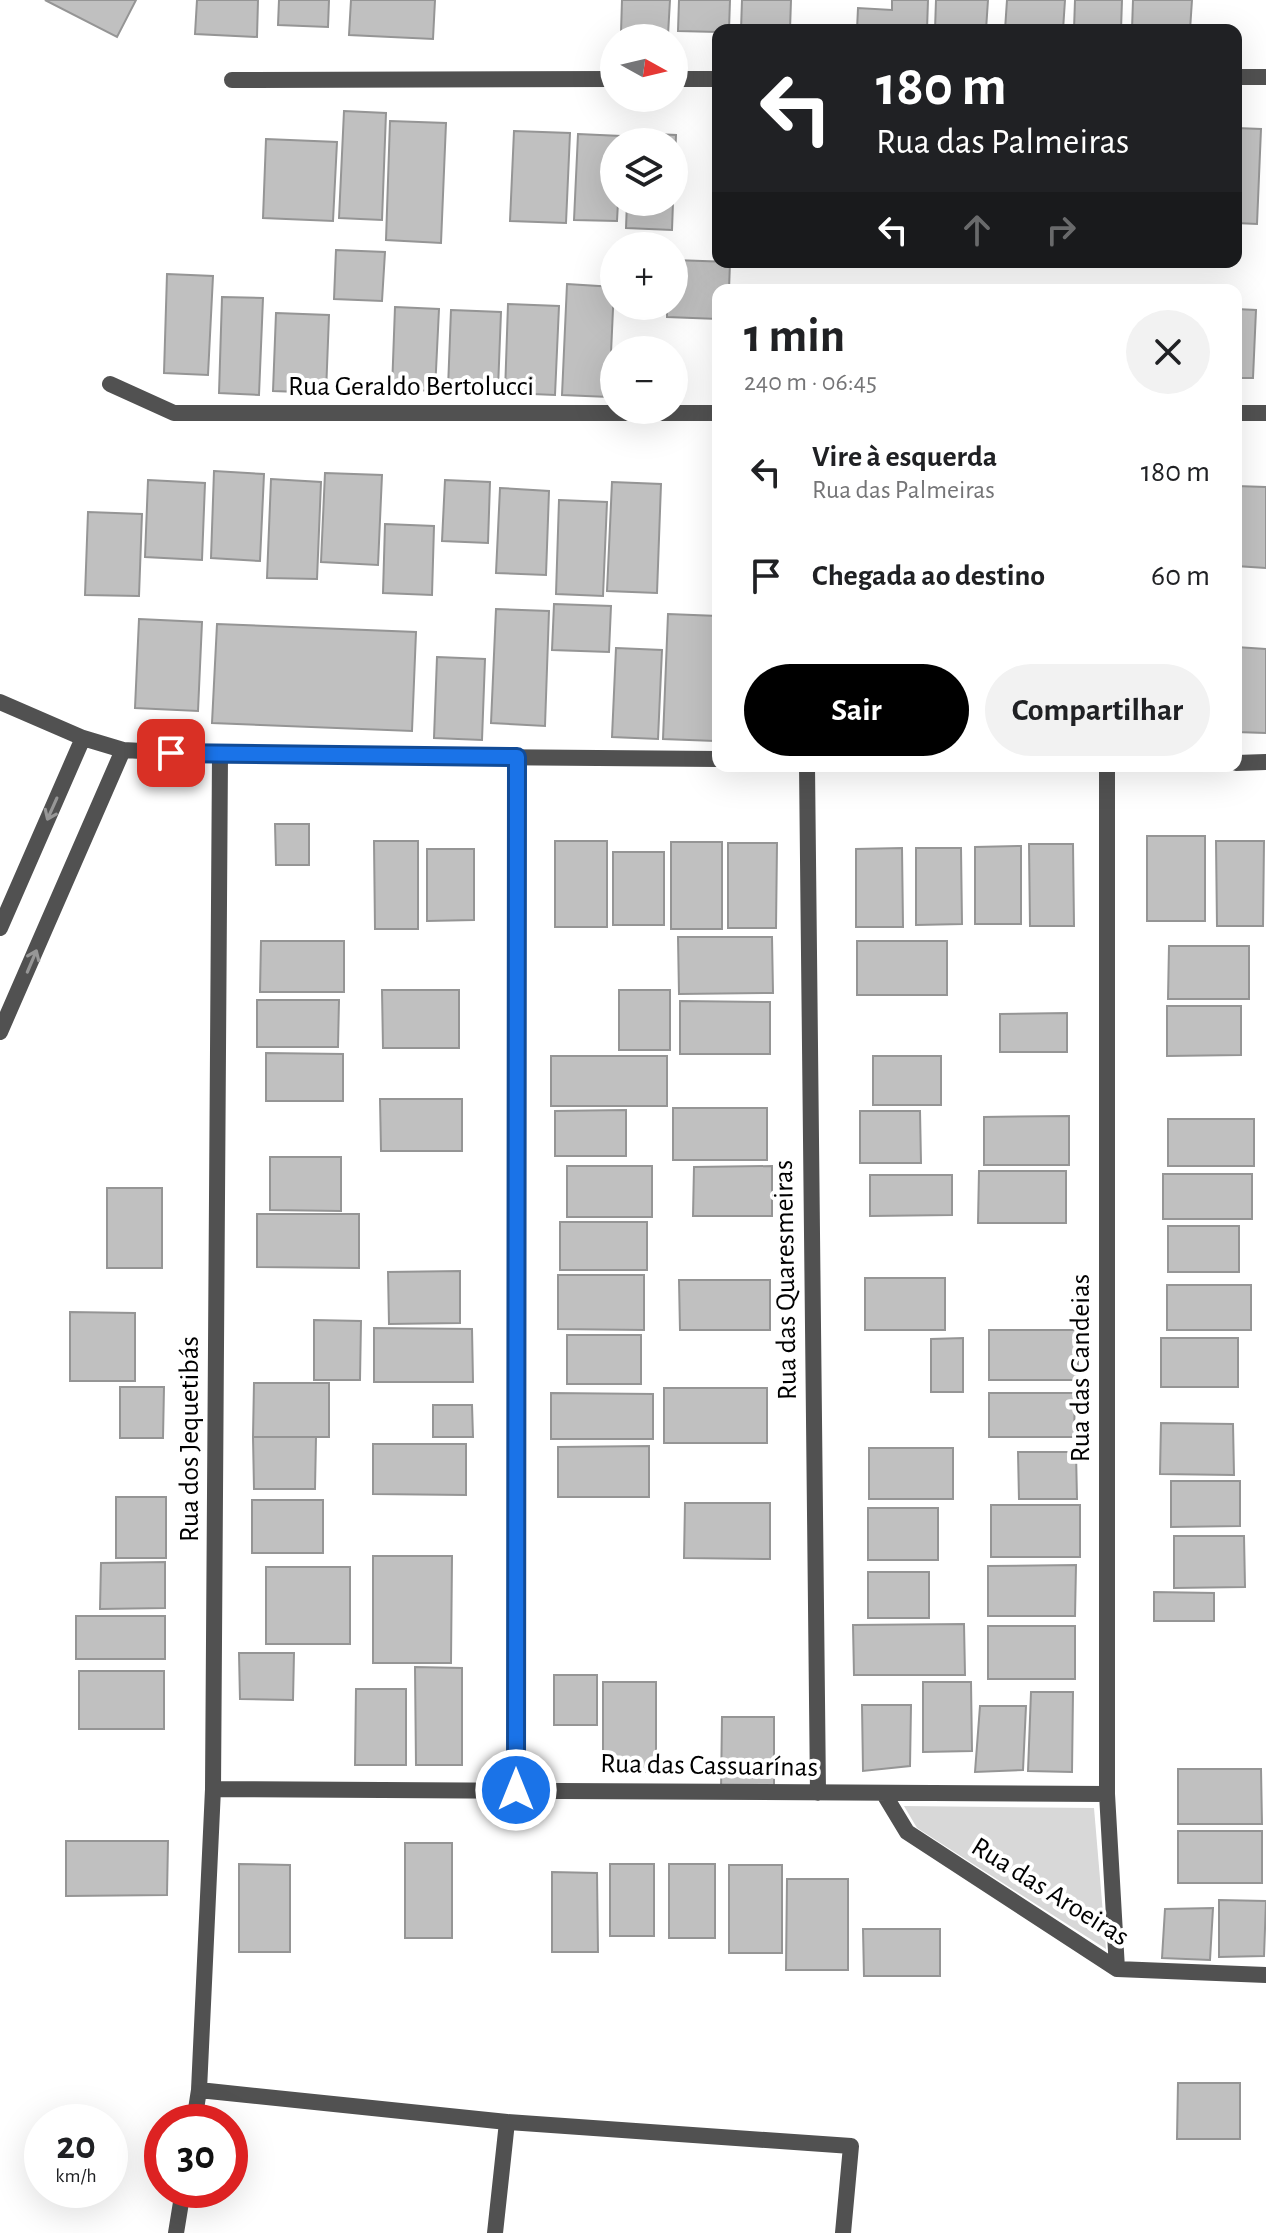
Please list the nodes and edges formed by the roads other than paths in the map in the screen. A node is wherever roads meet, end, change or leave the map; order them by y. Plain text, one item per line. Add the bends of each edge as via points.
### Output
1 (1242, 77) edge
2 (1266, 77) edge
3 (600, 79) edge
4 (688, 79) edge
5 (712, 79) edge
6 (232, 80) dead end
7 (110, 384) dead end
8 (712, 413) edge
9 (1242, 413) edge
10 (1266, 413) edge
11 (0, 702) edge
12 (83, 738) junction
13 (123, 750) junction
14 (220, 755) junction
15 (517, 757) junction
16 (712, 759) edge
17 (1266, 762) edge
18 (1242, 763) edge
19 (807, 772) edge
20 (1107, 772) edge
21 (0, 928) edge
22 (0, 1032) edge
23 (213, 1789) junction
24 (516, 1790) junction
25 (818, 1793) junction
26 (884, 1794) junction
27 (1107, 1794) junction
28 (1117, 1969) junction
29 (1266, 1975) edge
30 (199, 2090) junction
31 (197, 2104) edge
32 (507, 2122) junction
33 (180, 2208) edge
34 (176, 2233) edge
35 (495, 2233) edge
36 (843, 2233) edge

1 - 2 street
3 - 6 street
4 - 5 street
7 - 8 street, Rua Geraldo Bertolucci via 174,413
9 - 10 street
11 - 12 street
12 - 13 street
12 -> 21 street
13 - 14 street
22 -> 13 street
14 - 15 street
14 - 23 street, Rua dos Jequetibás
15 - 16 street
15 - 24 street
17 - 18 street
19 - 25 street, Rua das Quaresmeiras
20 - 27 street, Rua das Candeias
23 - 24 street, Rua das Cassuarínas
23 - 30 street, Rua dos Jequetibás
24 - 25 street, Rua das Cassuarínas
25 - 26 street, Rua das Cassuarínas
26 - 27 street, Rua das Cassuarínas
26 - 28 street, Rua das Aroeiras via 907,1832
27 - 28 street, Rua das Candeias
28 - 29 street, Rua das Aroeiras
30 - 31 street, Rua dos Jequetibás
30 - 32 street
32 - 35 street
32 - 36 street via 851,2146
33 - 34 street

